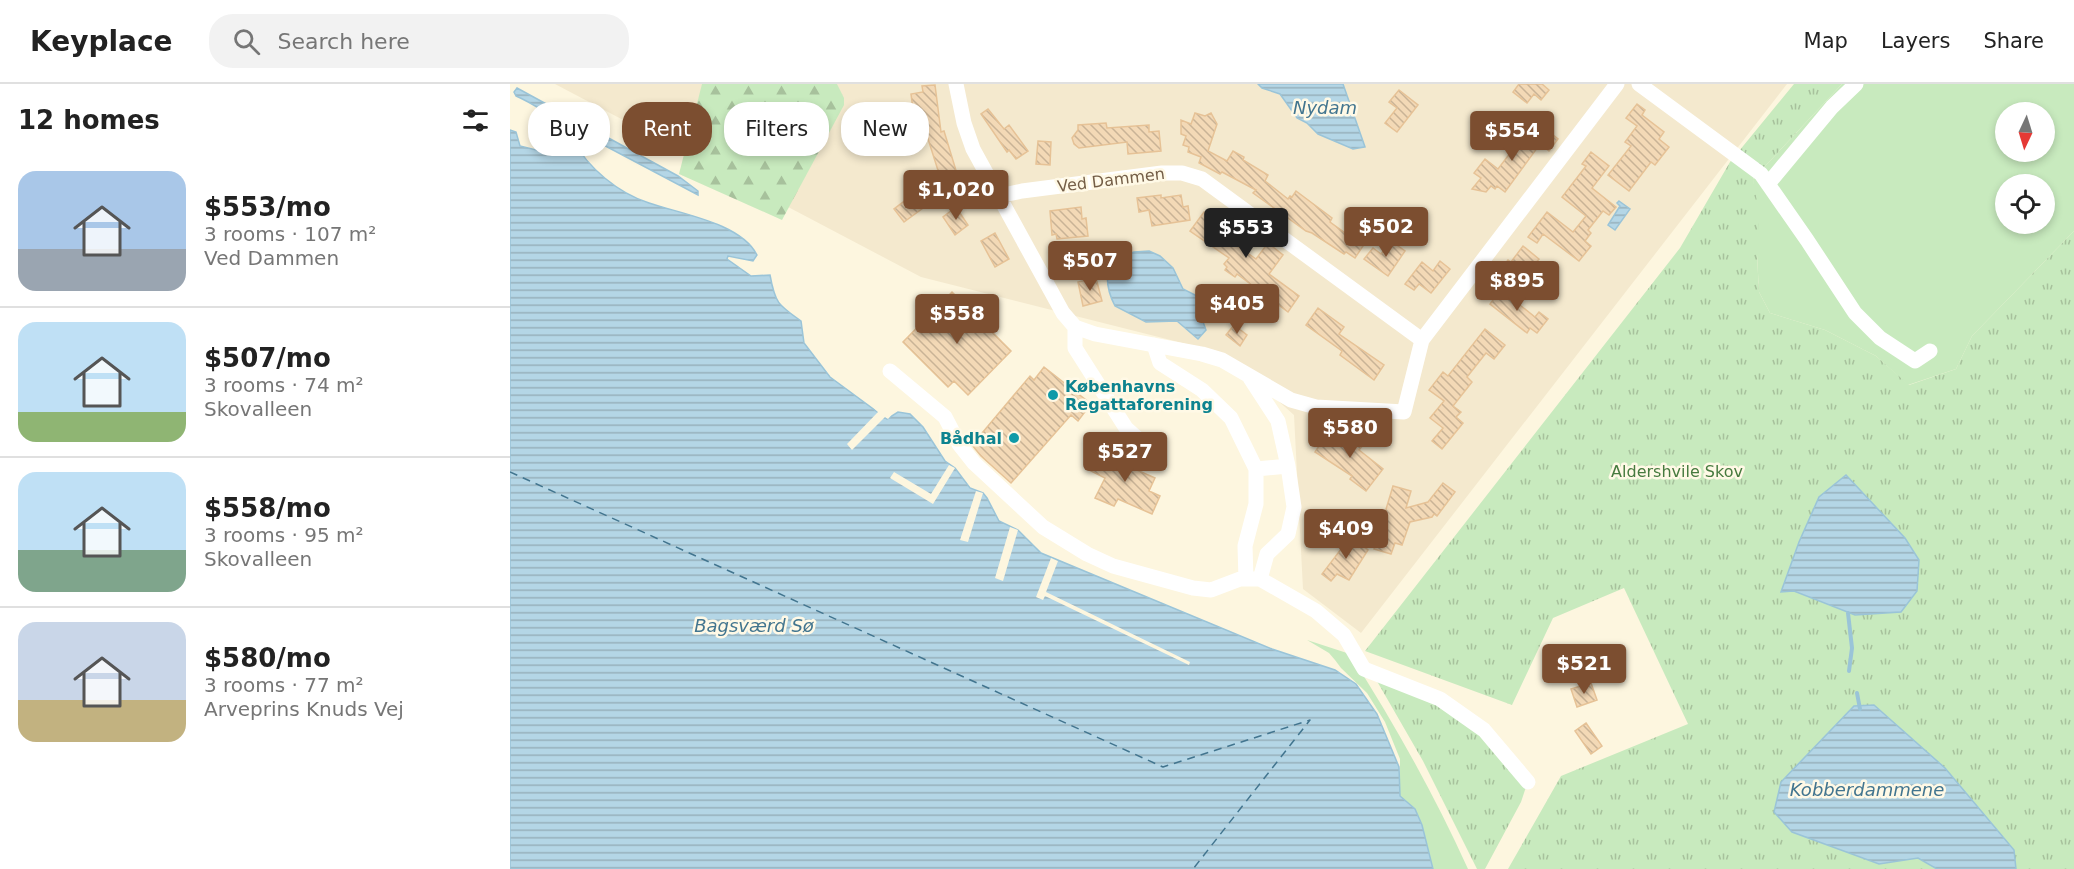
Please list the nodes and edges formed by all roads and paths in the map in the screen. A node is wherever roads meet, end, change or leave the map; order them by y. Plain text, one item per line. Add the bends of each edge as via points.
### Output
1 (956, 84) edge
2 (1639, 84) edge
3 (1856, 84) edge
4 (1609, 87) edge
5 (1768, 184) junction
6 (999, 196) junction
7 (1076, 327) junction
8 (1422, 340) junction
9 (1154, 345) junction
10 (1930, 351) dead end
11 (890, 370) dead end
12 (1246, 373) junction
13 (1156, 455) dead end
14 (1288, 466) junction
15 (1256, 469) junction
16 (1253, 579) junction
17 (1528, 782) dead end

1 - 6 street via 973,149
2 - 5 street via 1761,174
3 - 5 street
4 - 8 street
5 - 10 street via 1855,313 1880,338 1915,361
6 - 7 street via 1063,313
6 - 8 street, Ved Dammen via 1162,173 1202,179
7 - 9 street
7 - 13 street via 1075,348 1126,428
8 - 12 street via 1404,412 1316,407 1291,400
9 - 12 street via 1222,360
9 - 15 street via 1160,363 1202,390 1231,418
11 - 16 street via 945,417 965,452 988,476 1043,527 1087,554 1113,566 1193,588 1211,590 1240,579
12 - 14 street via 1278,421
14 - 15 street
14 - 16 street via 1294,507 1288,534 1267,554
15 - 16 street via 1256,504 1245,546
16 - 17 street via 1316,611 1344,635 1364,669 1440,699 1484,730

